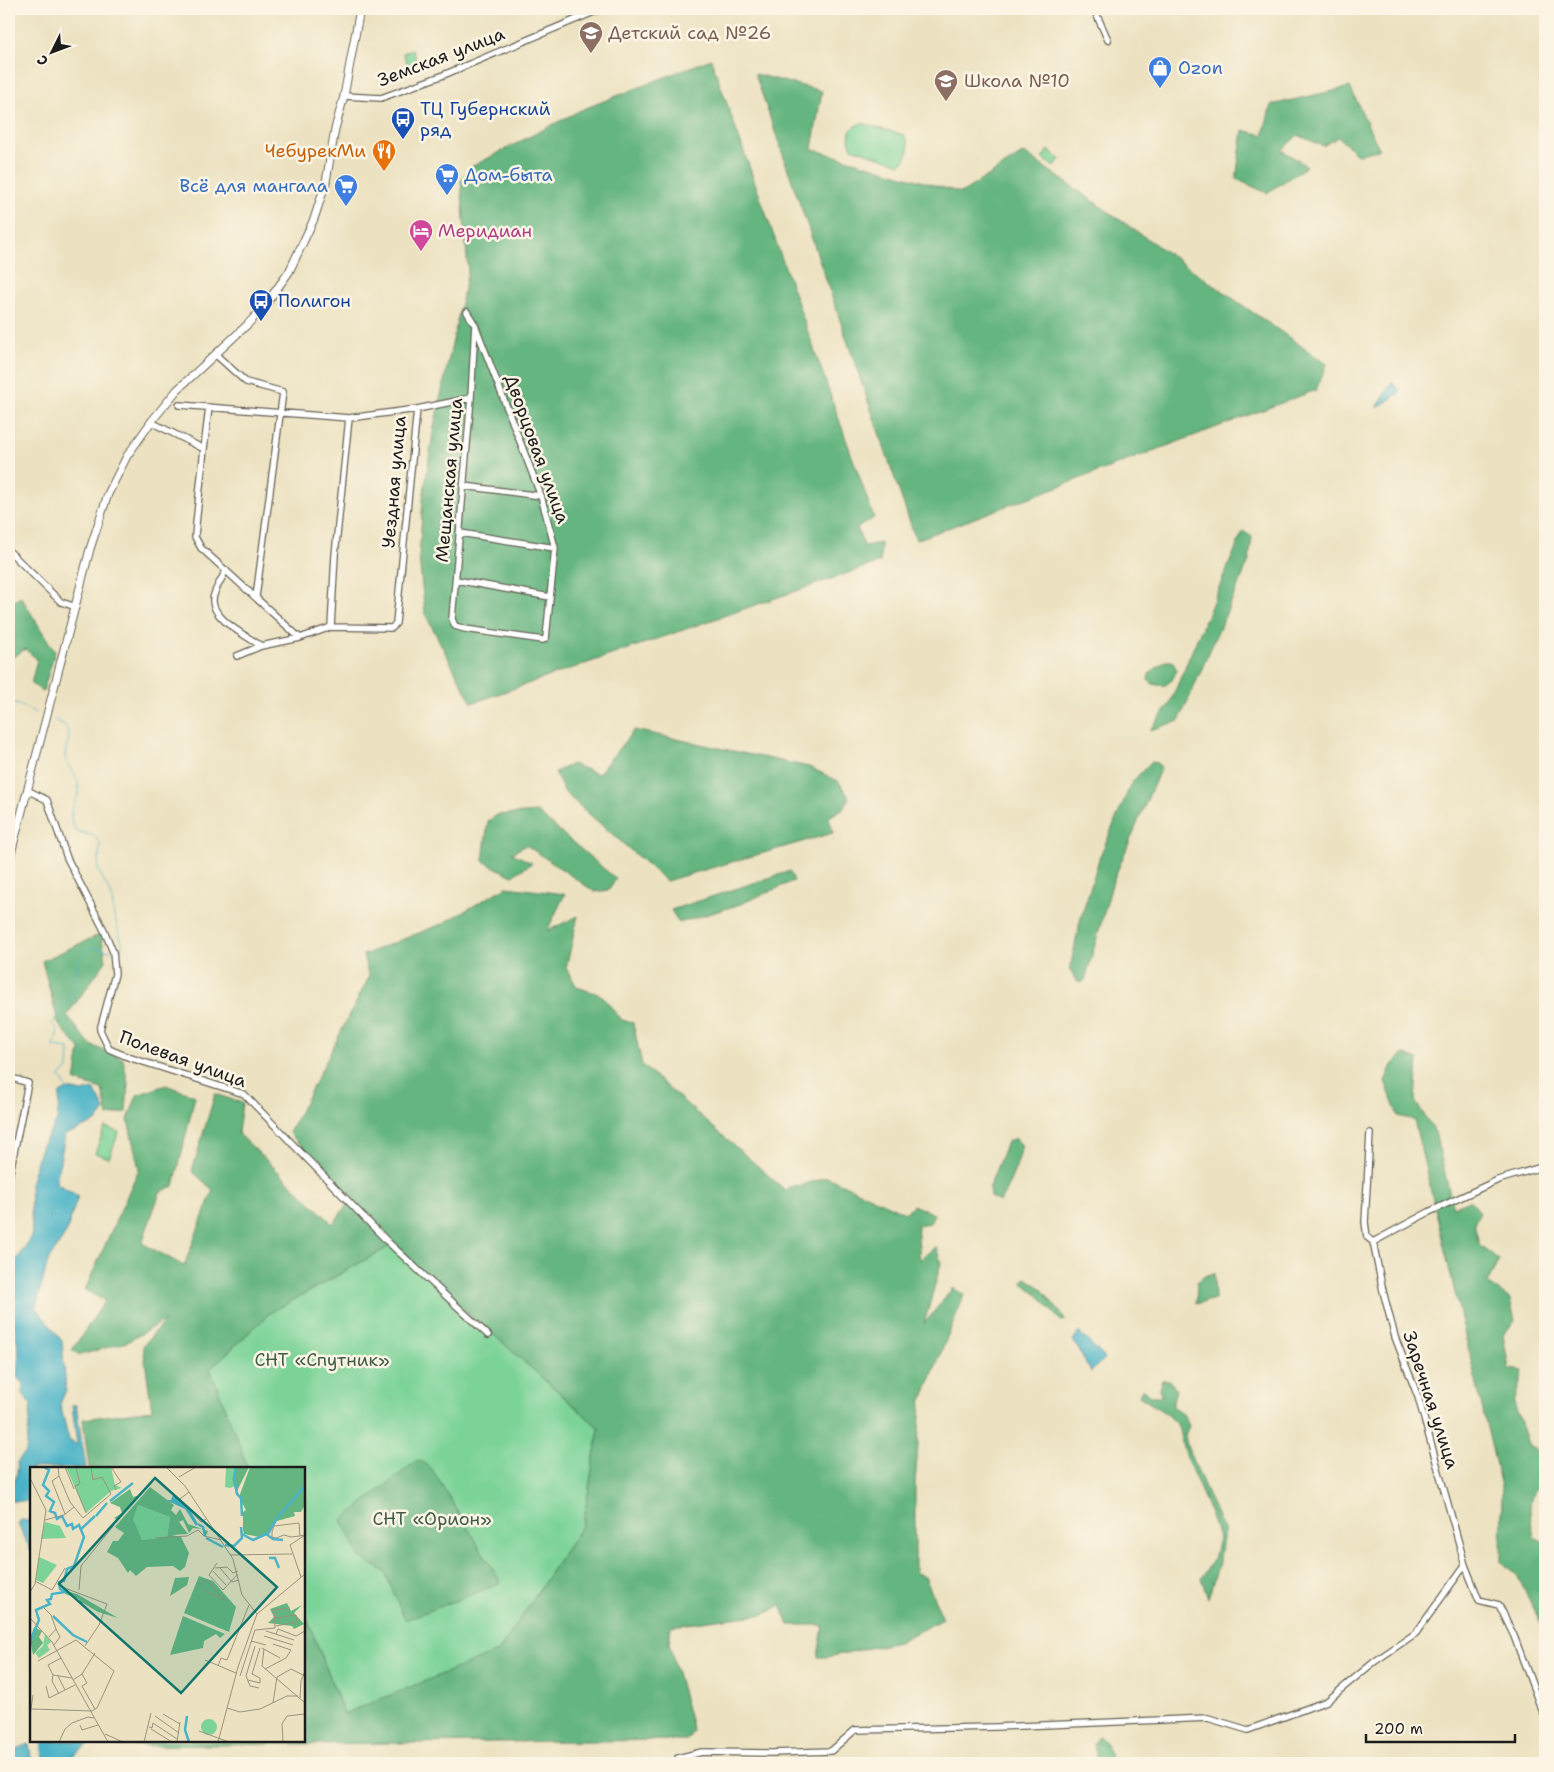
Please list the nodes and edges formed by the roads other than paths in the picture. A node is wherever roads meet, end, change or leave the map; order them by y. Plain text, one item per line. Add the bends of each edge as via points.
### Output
1 (360, 9) edge
2 (601, 9) edge
3 (1094, 9) edge
4 (1108, 40) dead end
5 (344, 96) junction
6 (467, 312) dead end
7 (476, 325) junction
8 (215, 354) junction
9 (472, 398) junction
10 (179, 405) dead end
11 (209, 407) junction
12 (418, 409) junction
13 (280, 412) junction
14 (349, 418) junction
15 (151, 422) junction
16 (204, 449) junction
17 (464, 486) junction
18 (541, 496) junction
19 (460, 533) junction
20 (555, 548) junction
21 (9, 551) edge
22 (226, 570) junction
23 (456, 580) junction
24 (256, 597) junction
25 (550, 598) junction
26 (76, 607) junction
27 (331, 626) junction
28 (547, 630) joint
29 (300, 638) junction
30 (261, 646) junction
31 (237, 656) dead end
32 (27, 790) junction
33 (9, 861) edge
34 (9, 1077) edge
35 (1370, 1134) dead end
36 (1545, 1166) edge
37 (9, 1177) edge
38 (1374, 1242) junction
39 (488, 1335) dead end
40 (1465, 1565) junction
41 (1545, 1716) edge
42 (678, 1758) dead end

1 - 5 street
2 - 5 street, Земская улица via 381,98
3 - 4 street
5 - 8 street via 326,182 314,219 289,272 263,308
6 - 7 street, Дворцовая улица
7 - 9 street, Мещанская улица
7 - 18 street, Дворцовая улица
8 - 13 street via 246,382 283,392
8 - 15 street via 177,390
9 - 12 street
9 - 17 street, Мещанская улица
10 - 11 street, Уездная улица
11 - 13 street, Уездная улица
11 - 16 street
12 - 14 street, Уездная улица
12 - 27 street, Уездная улица via 396,623 392,628
13 - 14 street, Уездная улица
13 - 24 street
14 - 27 street
15 - 16 street
15 - 26 street via 127,456 108,494
16 - 22 street via 195,537 201,548
17 - 18 street
17 - 19 street, Мещанская улица
18 - 20 street, Дворцовая улица
19 - 20 street
19 - 23 street, Мещанская улица
20 - 25 street, Дворцовая улица
21 - 26 street via 61,602
22 - 24 street
22 - 30 street via 213,598 214,610
23 - 25 street
23 - 28 street, Мещанская улица via 452,619 456,626 542,640 546,638
24 - 29 street
25 - 28 street, Дворцовая улица
26 - 32 street
27 - 29 street
29 - 30 street
30 - 31 street
32 - 33 street
32 - 39 street, Полевая улица via 47,800 67,858 113,952 115,974 100,1030 109,1049 244,1094 388,1242
34 - 37 street via 28,1083
35 - 38 street, Заречная улица via 1365,1222 1367,1237
36 - 38 street via 1498,1180
38 - 40 street, Заречная улица via 1395,1337 1418,1397
40 - 41 street, Заречная улица via 1479,1600 1498,1605 1514,1636
40 - 42 street via 1416,1633 1326,1701 1248,1730 1208,1718 855,1730 831,1751 702,1752

